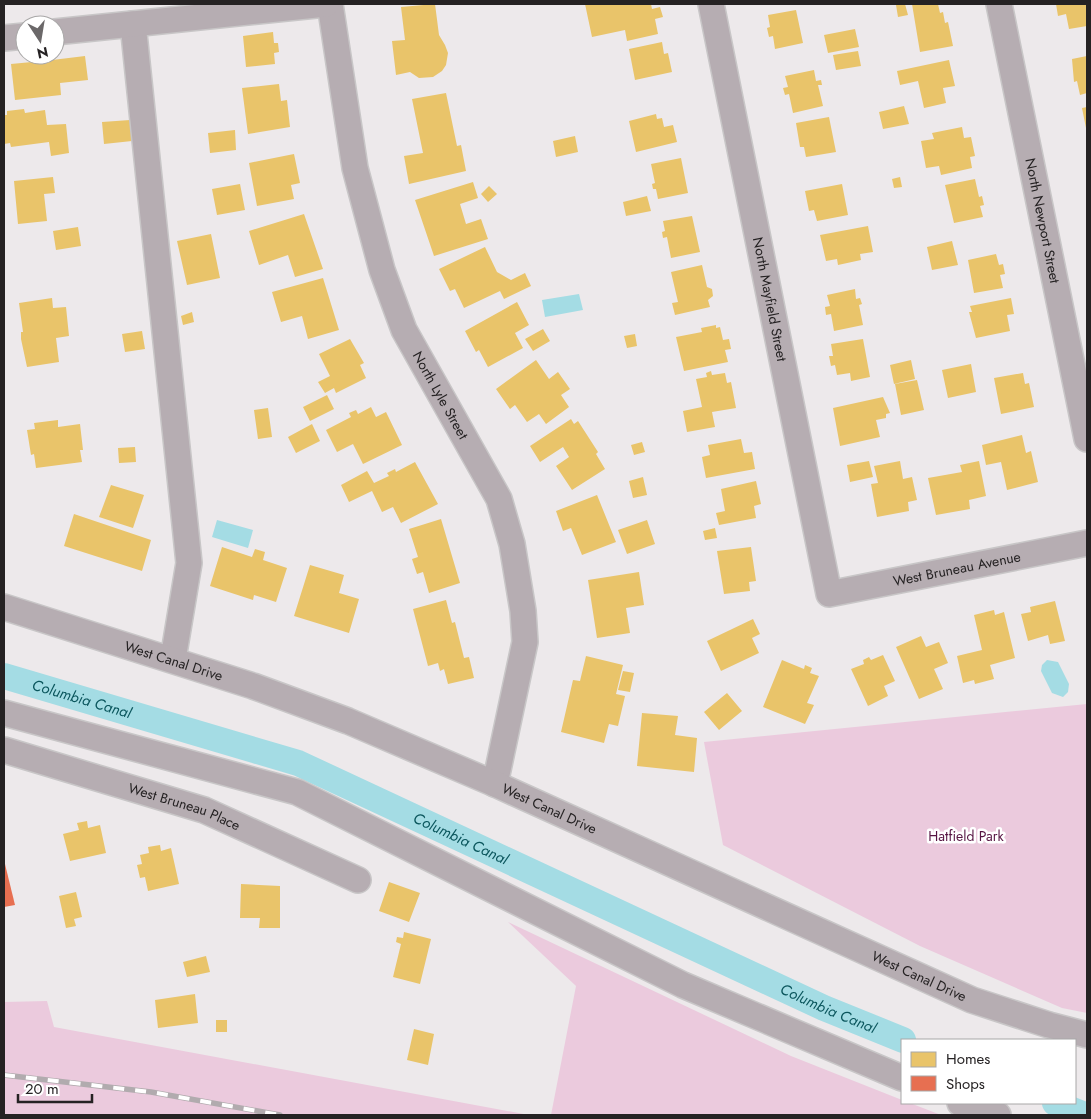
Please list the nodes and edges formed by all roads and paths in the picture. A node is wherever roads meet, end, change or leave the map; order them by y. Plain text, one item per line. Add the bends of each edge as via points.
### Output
1 (326, 4) edge
2 (330, 4) edge
3 (711, 4) edge
4 (999, 4) edge
5 (133, 24) junction
6 (65, 31) edge
7 (1087, 439) edge
8 (1087, 543) edge
9 (828, 594) joint
10 (4, 607) edge
11 (172, 659) junction
12 (4, 713) edge
13 (4, 750) edge
14 (495, 784) junction
15 (358, 880) dead end
16 (1087, 1035) edge
17 (901, 1078) edge
18 (963, 1104) edge
19 (998, 1115) edge

1 - 5 street
2 - 14 street, North Lyle Street via 355,168 382,270 404,330 499,500 512,544 524,611 525,642
3 - 9 street, North Mayfield Street
4 - 7 street, North Newport Street
5 - 6 street
5 - 11 street via 189,563
8 - 9 street, West Bruneau Avenue
10 - 11 street, West Canal Drive
11 - 14 street, West Canal Drive via 303,704
12 - 17 street via 297,792 683,985
13 - 15 street, West Bruneau Place via 204,810
14 - 16 street, West Canal Drive via 972,1000
18 - 19 street

